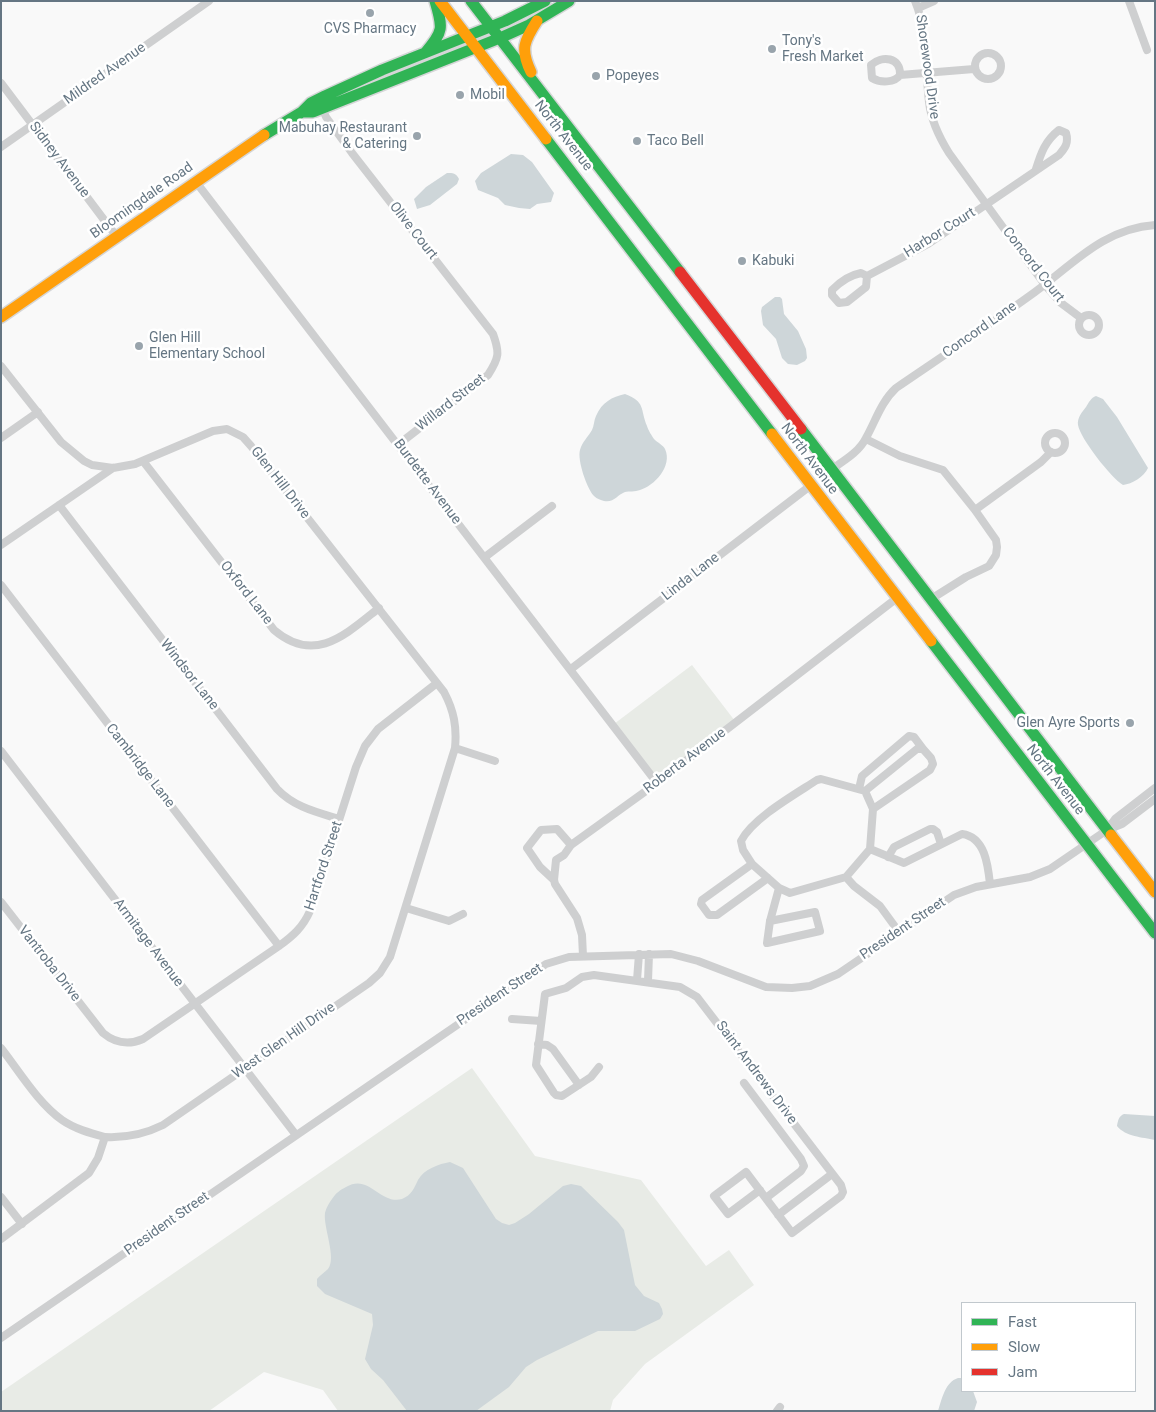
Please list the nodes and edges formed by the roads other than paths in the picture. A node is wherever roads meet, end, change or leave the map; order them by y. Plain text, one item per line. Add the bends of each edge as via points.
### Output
1 (209, 1) edge
2 (435, 1) edge
3 (440, 1) edge
4 (471, 1) edge
5 (545, 1) edge
6 (569, 1) edge
7 (934, 1) edge
8 (1129, 1) edge
9 (916, 5) edge
10 (537, 20) junction
11 (491, 27) junction
12 (467, 37) junction
13 (500, 38) junction
14 (475, 47) junction
15 (1147, 50) dead end
16 (425, 53) junction
17 (974, 68) dead end
18 (927, 74) junction
19 (900, 75) dead end
20 (1, 84) edge
21 (544, 96) junction
22 (322, 108) junction
23 (302, 112) junction
24 (32, 125) junction
25 (1, 147) edge
26 (1036, 170) junction
27 (196, 182) junction
28 (987, 206) junction
29 (1155, 225) edge
30 (117, 237) junction
31 (867, 276) junction
32 (1045, 285) junction
33 (1, 317) edge
34 (1081, 318) dead end
35 (498, 356) joint
36 (1, 366) edge
37 (38, 412) junction
38 (1, 438) edge
39 (866, 439) junction
40 (399, 444) junction
41 (1051, 452) dead end
42 (143, 460) junction
43 (113, 468) junction
44 (832, 469) junction
45 (810, 486) junction
46 (59, 505) junction
47 (552, 506) dead end
48 (974, 510) junction
49 (1, 545) edge
50 (485, 557) junction
51 (1, 585) edge
52 (897, 598) junction
53 (931, 599) junction
54 (379, 608) junction
55 (571, 669) junction
56 (437, 683) junction
57 (456, 748) junction
58 (923, 749) junction
59 (1, 751) edge
60 (495, 761) dead end
61 (657, 783) junction
62 (1155, 788) edge
63 (862, 790) junction
64 (1155, 799) edge
65 (873, 810) junction
66 (339, 819) junction
67 (1107, 830) junction
68 (941, 844) junction
69 (1086, 844) junction
70 (571, 845) junction
71 (870, 849) junction
72 (888, 856) junction
73 (752, 864) junction
74 (846, 877) junction
75 (768, 878) junction
76 (554, 880) junction
77 (990, 884) junction
78 (779, 888) junction
79 (1155, 892) edge
80 (1, 902) edge
81 (406, 908) junction
82 (463, 914) dead end
83 (770, 921) junction
84 (899, 932) junction
85 (1155, 933) edge
86 (279, 946) junction
87 (639, 954) junction
88 (650, 954) junction
89 (583, 956) junction
90 (637, 980) junction
91 (648, 981) junction
92 (195, 1004) junction
93 (512, 1019) dead end
94 (541, 1021) junction
95 (97, 1026) joint
96 (538, 1044) junction
97 (1, 1048) edge
98 (599, 1067) dead end
99 (245, 1068) junction
100 (744, 1083) dead end
101 (578, 1085) junction
102 (296, 1135) junction
103 (106, 1137) junction
104 (832, 1174) junction
105 (760, 1190) junction
106 (1, 1197) edge
107 (766, 1198) junction
108 (778, 1215) junction
109 (22, 1224) junction
110 (1, 1239) edge
111 (1, 1338) edge

1 - 24 street, Mildred Avenue
2 - 16 main road via 442,30
3 - 12 main road, North Avenue
4 - 11 main road, North Avenue
5 - 11 main road, Bloomingdale Road
6 - 10 main road, Bloomingdale Road
7 - 9 street
8 - 15 street
9 - 18 street, Shorewood Drive
10 - 13 main road, Bloomingdale Road
10 - 21 main road via 524,41 523,52
11 - 12 main road, Bloomingdale Road
11 - 13 main road, North Avenue
12 - 14 main road, North Avenue
12 - 16 main road, Bloomingdale Road
13 - 14 main road, Bloomingdale Road
13 - 21 main road, North Avenue
14 - 22 main road, Bloomingdale Road
14 - 45 main road, North Avenue
16 - 23 main road, Bloomingdale Road via 325,96
17 - 18 street
18 - 19 street
18 - 28 street, Shorewood Drive via 931,114 940,138
20 - 24 street, Sidney Avenue
21 - 44 main road, North Avenue
22 - 23 main road, Bloomingdale Road
22 - 35 street, Olive Court via 352,153 493,334
23 - 27 main road, Bloomingdale Road
24 - 25 street, Mildred Avenue
24 - 30 street, Sidney Avenue
26 - 26 street, Harbor Court via 1059,155 1066,146 1066,133 1059,130 1050,137
26 - 28 street, Harbor Court
27 - 30 main road, Bloomingdale Road
27 - 40 street, Burdette Avenue
28 - 31 street, Harbor Court via 928,244
28 - 32 street, Concord Court
29 - 32 street, Concord Lane via 1111,236
30 - 33 main road, Bloomingdale Road
31 - 31 street, Harbor Court via 855,274 838,283 832,290 832,296 839,303 847,302 866,287
32 - 34 street, Concord Court
32 - 39 street, Concord Lane via 896,388 884,402
35 - 40 street, Willard Street via 488,375
36 - 37 street, Glen Hill Drive
37 - 38 street
37 - 43 street, Glen Hill Drive via 61,442 84,462
39 - 44 street, Concord Lane via 852,456
39 - 48 street via 900,456 943,470
40 - 50 street, Burdette Avenue
41 - 48 street
42 - 43 street, Glen Hill Drive
42 - 54 street, Glen Hill Drive via 212,431 227,430 243,437
42 - 54 street, Oxford Lane via 270,624 285,638 302,645 328,644
43 - 46 street
44 - 53 main road, North Avenue
45 - 52 main road, North Avenue
45 - 55 street, Linda Lane
46 - 49 street
46 - 66 street, Windsor Lane via 277,789 305,808
47 - 50 street
48 - 53 street via 996,540 994,560
50 - 55 street, Burdette Avenue
51 - 86 street, Cambridge Lane
52 - 61 street, Roberta Avenue
52 - 69 main road, North Avenue
53 - 67 main road, North Avenue
54 - 56 street, Glen Hill Drive
55 - 61 street, Burdette Avenue
56 - 57 street, Glen Hill Drive via 454,714
56 - 66 street, Hartford Street via 378,729 365,746
57 - 60 street
57 - 81 street, West Glen Hill Drive
58 - 63 street via 918,749
58 - 63 street via 914,737 909,736 862,776
58 - 65 street via 933,764 930,770
59 - 92 street, Armitage Avenue
61 - 70 street, Roberta Avenue
62 - 67 street, President Street via 1115,819
63 - 65 street
63 - 73 street via 817,780 745,833 740,841
64 - 67 street, President Street via 1122,824
65 - 71 street
66 - 86 street, Hartford Street via 310,911 300,929
67 - 69 street, President Street
67 - 79 main road, North Avenue
68 - 72 street via 904,863
68 - 72 street via 937,832 930,829 894,847
68 - 77 street via 962,834 975,839 986,856
69 - 77 street, President Street via 1040,874
69 - 85 main road, North Avenue
70 - 76 street, Roberta Avenue via 556,860
70 - 76 street via 556,829 540,830 527,848
71 - 72 street
71 - 74 street
73 - 75 street
73 - 75 street via 702,900 701,904 709,915 717,915
74 - 78 street via 790,893
74 - 84 street via 880,906
75 - 78 street
76 - 89 street via 577,918
77 - 84 street, President Street via 954,894
78 - 83 street
80 - 95 street, Vantroba Drive
81 - 82 street via 449,921
81 - 99 street, West Glen Hill Drive via 390,957 375,978
83 - 83 street via 767,943 820,932 815,912
84 - 88 street, President Street via 838,974 801,988 766,987 692,959
86 - 92 street, Hartford Street
87 - 88 street, President Street
87 - 89 street, President Street
87 - 90 street
88 - 91 street
89 - 102 street, President Street via 557,960 535,970
90 - 91 street, Saint Andrews Drive
90 - 94 street, Saint Andrews Drive via 586,976 566,988 545,994
91 - 104 street, Saint Andrews Drive via 680,987 697,997
92 - 95 street, Hartford Street via 138,1042 116,1041
92 - 99 street, Armitage Avenue
93 - 94 street
94 - 96 street
96 - 101 street via 553,1049
96 - 101 street via 536,1065 556,1096 562,1096
97 - 103 street, West Glen Hill Drive via 54,1114 75,1128
98 - 101 street
99 - 102 street, Armitage Avenue
99 - 103 street, West Glen Hill Drive via 152,1130 130,1136
100 - 107 street via 804,1166
102 - 111 street, President Street
103 - 109 street via 89,1173
104 - 108 street
104 - 108 street, Saint Andrews Drive via 841,1185 841,1196 792,1233
105 - 105 street via 728,1214 714,1196 746,1172
105 - 107 street
106 - 109 street
107 - 108 street
109 - 110 street

